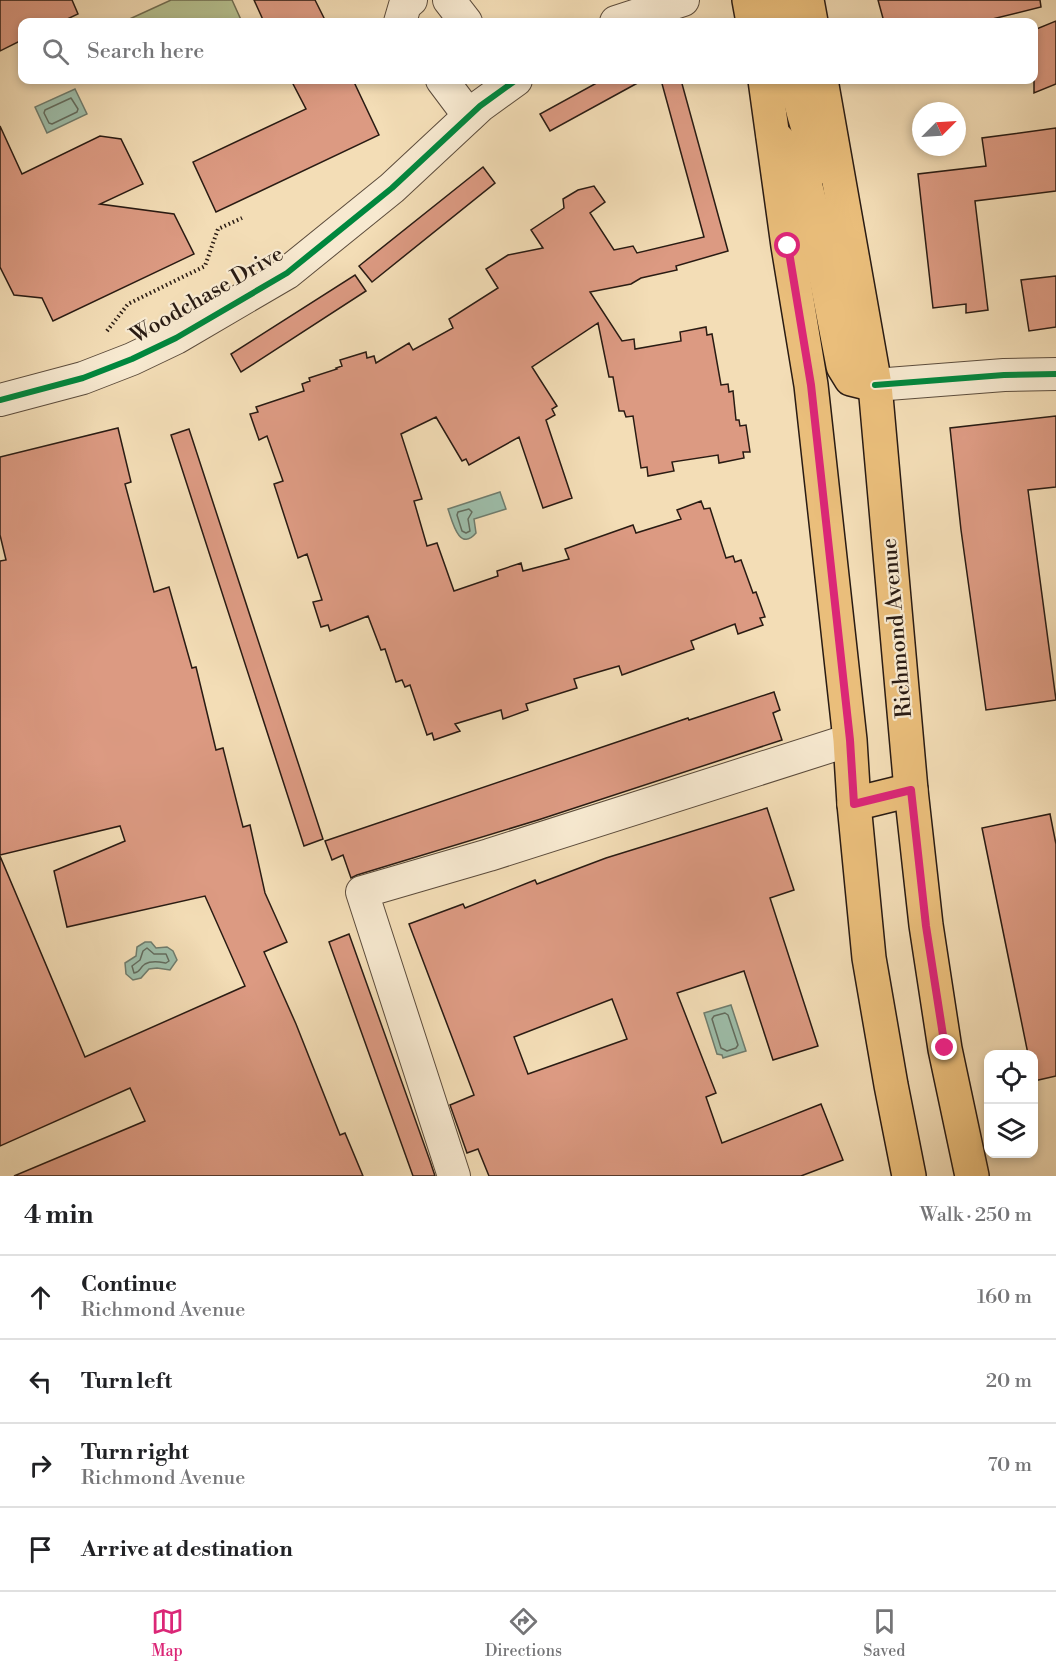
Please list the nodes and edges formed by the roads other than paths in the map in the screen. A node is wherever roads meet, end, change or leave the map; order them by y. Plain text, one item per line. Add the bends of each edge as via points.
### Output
1 (450, 0) edge
2 (683, 0) edge
3 (748, 0) edge
4 (777, 0) edge
5 (807, 0) edge
6 (463, 18) edge
7 (628, 18) edge
8 (752, 18) edge
9 (783, 18) edge
10 (810, 18) edge
11 (445, 84) edge
12 (503, 84) edge
13 (766, 84) edge
14 (797, 84) edge
15 (822, 84) edge
16 (469, 116) junction
17 (773, 135) junction
18 (840, 187) junction
19 (1056, 374) edge
20 (875, 385) junction
21 (0, 400) edge
22 (850, 740) junction
23 (911, 790) junction
24 (854, 804) junction
25 (905, 1174) edge
26 (454, 1176) edge
27 (972, 1176) edge

1 - 6 street
2 - 7 street
3 - 8 main road
4 - 9 main road
5 - 10 main road
11 - 16 street
12 - 16 street, Woodchase Drive
13 - 17 main road
14 - 18 main road via 813,146
15 - 18 main road, Richmond Avenue
16 - 21 street, Woodchase Drive via 392,188 287,273 176,338 132,358 83,378
17 - 20 main road via 800,163 843,366 851,379
17 - 22 main road via 811,385
18 - 20 main road, Richmond Avenue
19 - 20 street
20 - 23 main road, Richmond Avenue
22 - 24 main road
22 - 26 street via 362,892
23 - 24 main road
23 - 27 main road, Richmond Avenue via 943,1037
24 - 25 main road via 869,958

